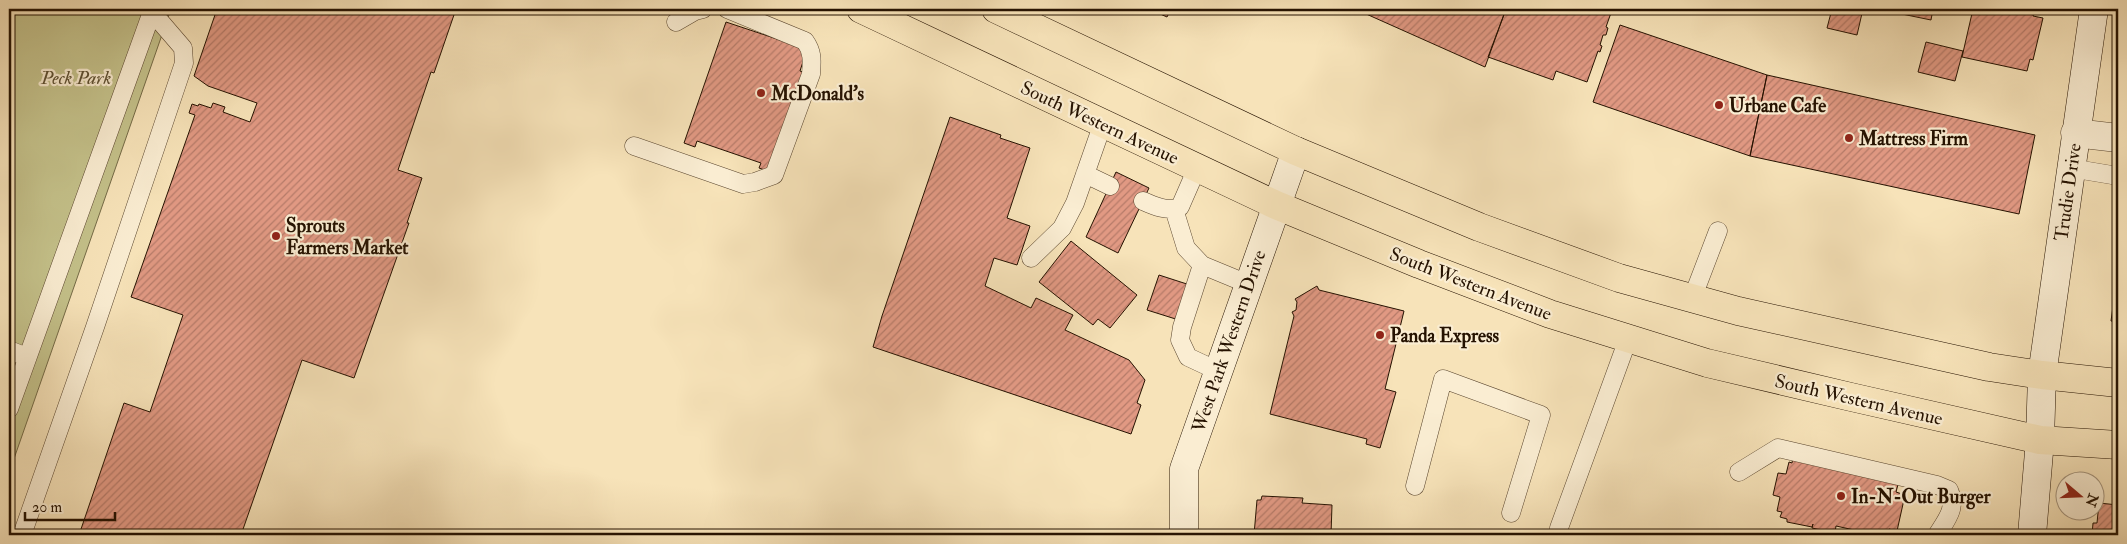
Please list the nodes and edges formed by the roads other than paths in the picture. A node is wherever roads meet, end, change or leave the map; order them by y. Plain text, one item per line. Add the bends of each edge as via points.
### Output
1 (703, 9) edge
2 (727, 9) edge
3 (861, 9) edge
4 (996, 9) edge
5 (2094, 9) edge
6 (152, 10) edge
7 (676, 22) dead end
8 (1103, 124) junction
9 (2075, 134) junction
10 (2118, 138) edge
11 (634, 146) dead end
12 (1296, 151) junction
13 (1197, 168) junction
14 (2070, 168) junction
15 (1085, 174) junction
16 (2118, 176) edge
17 (1110, 186) dead end
18 (1143, 200) dead end
19 (1276, 206) junction
20 (1174, 210) junction
21 (1718, 231) dead end
22 (1031, 258) dead end
23 (1202, 265) junction
24 (1248, 284) junction
25 (1692, 299) junction
26 (1628, 338) junction
27 (9, 350) edge
28 (27, 357) junction
29 (1218, 371) junction
30 (2042, 375) junction
31 (2118, 383) edge
32 (9, 409) edge
33 (2040, 440) junction
34 (2118, 445) edge
35 (1739, 472) dead end
36 (1415, 486) dead end
37 (1511, 513) dead end
38 (1559, 528) dead end
39 (22, 535) edge
40 (1184, 535) edge
41 (1938, 535) edge
42 (2032, 535) edge

1 - 7 lane
2 - 11 lane via 805,41 810,49 811,74 774,175 743,184
3 - 8 main road, South Western Avenue
4 - 12 main road
5 - 9 street, Trudie Drive
6 - 28 lane
6 - 39 lane via 183,48 184,63
8 - 13 main road, South Western Avenue
8 - 15 lane
9 - 10 street
9 - 14 street, Trudie Drive
12 - 19 street, West Park Western Drive
12 - 25 main road via 1479,227 1619,278
13 - 19 main road, South Western Avenue
13 - 20 lane via 1180,207
14 - 16 lane
14 - 30 street, Trudie Drive
15 - 17 lane
15 - 22 lane via 1076,203 1062,228
18 - 20 lane
19 - 24 street, West Park Western Drive
19 - 26 main road, South Western Avenue via 1550,314
20 - 23 lane via 1186,248
21 - 25 lane
23 - 24 lane
23 - 29 lane via 1180,340 1188,356
24 - 29 street, West Park Western Drive
25 - 30 main road via 1867,341
26 - 33 main road, South Western Avenue via 1717,366
26 - 38 lane
27 - 28 lane
28 - 32 lane
29 - 40 street, West Park Western Drive via 1184,469
30 - 31 main road
30 - 33 street, Trudie Drive
33 - 34 main road, South Western Avenue
33 - 42 street, Trudie Drive
35 - 41 lane via 1778,448 1937,484 1949,490 1953,500 1952,510
36 - 37 lane via 1443,379 1541,414

